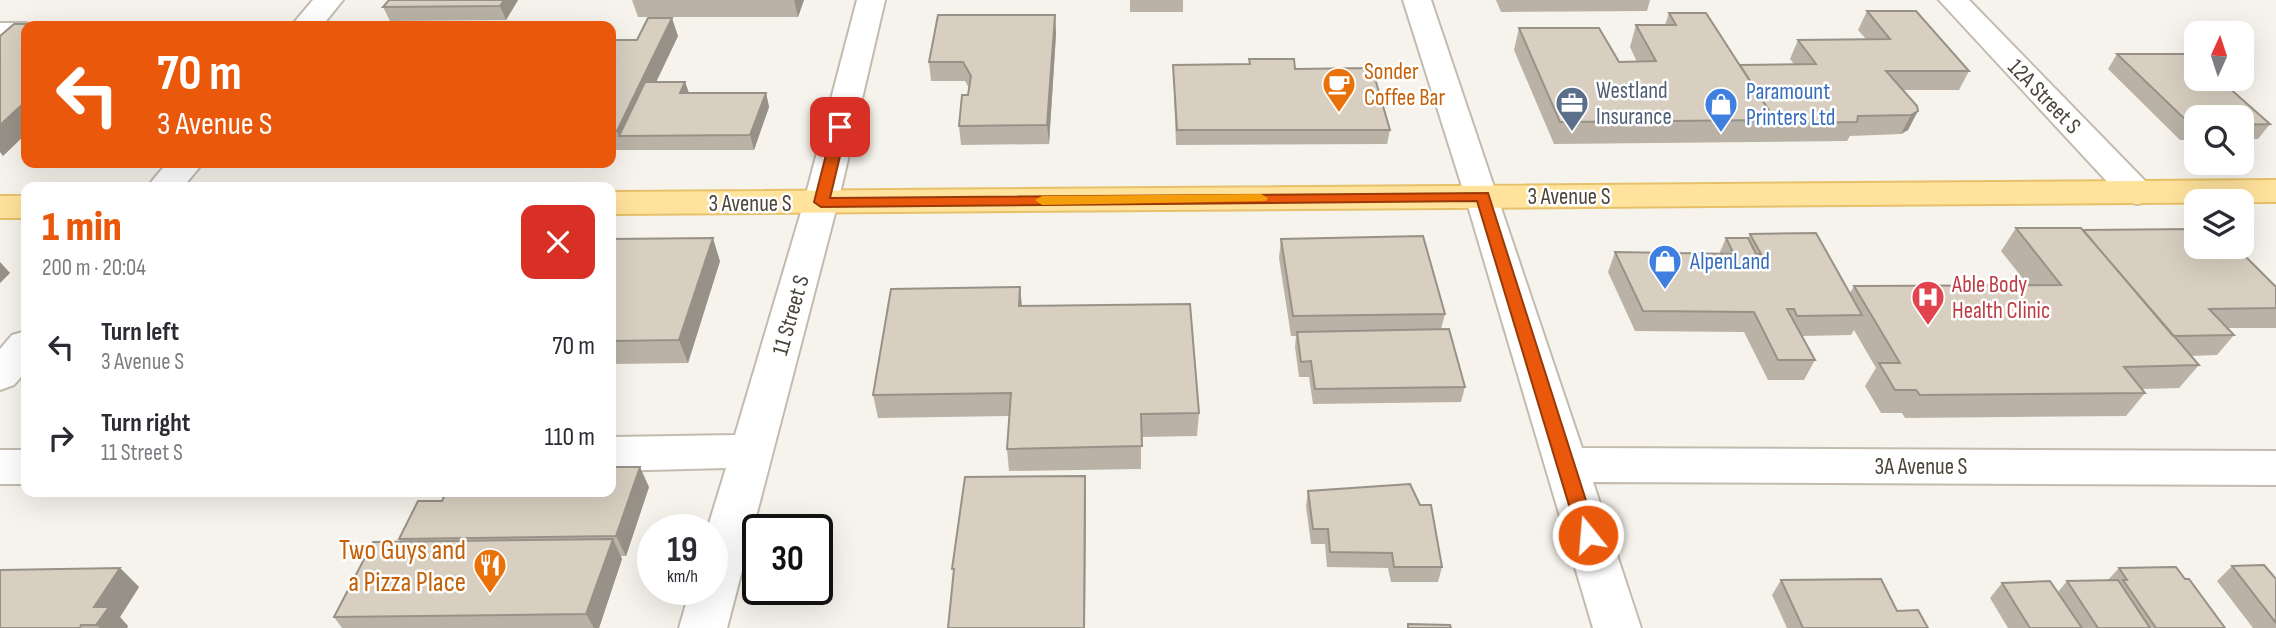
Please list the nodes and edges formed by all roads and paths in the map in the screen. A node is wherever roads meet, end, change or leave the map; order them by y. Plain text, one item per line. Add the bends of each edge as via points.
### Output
1 (329, 0) edge
2 (871, 0) edge
3 (1417, 0) edge
4 (1953, 0) edge
5 (310, 21) edge
6 (0, 32) edge
7 (21, 32) edge
8 (181, 168) edge
9 (169, 182) edge
10 (2276, 191) edge
11 (2137, 193) junction
12 (1482, 196) junction
13 (821, 202) junction
14 (616, 203) edge
15 (0, 207) edge
16 (21, 207) edge
17 (21, 351) edge
18 (0, 376) edge
19 (752, 451) junction
20 (616, 454) edge
21 (1566, 465) junction
22 (0, 467) edge
23 (21, 467) edge
24 (2276, 468) edge
25 (703, 628) edge
26 (1617, 628) edge

1 - 5 street
2 - 13 street, 11 Street S
3 - 12 street
4 - 11 street, 12A Street S
6 - 7 street
8 - 9 street
10 - 11 main road, 3 Avenue S
11 - 12 main road, 3 Avenue S
12 - 13 main road, 3 Avenue S
12 - 21 street
13 - 14 main road, 3 Avenue S
13 - 19 street, 11 Street S
15 - 16 main road
17 - 18 street
19 - 20 street
19 - 25 street, 11 Street S
21 - 24 street, 3A Avenue S
21 - 26 street
22 - 23 street

